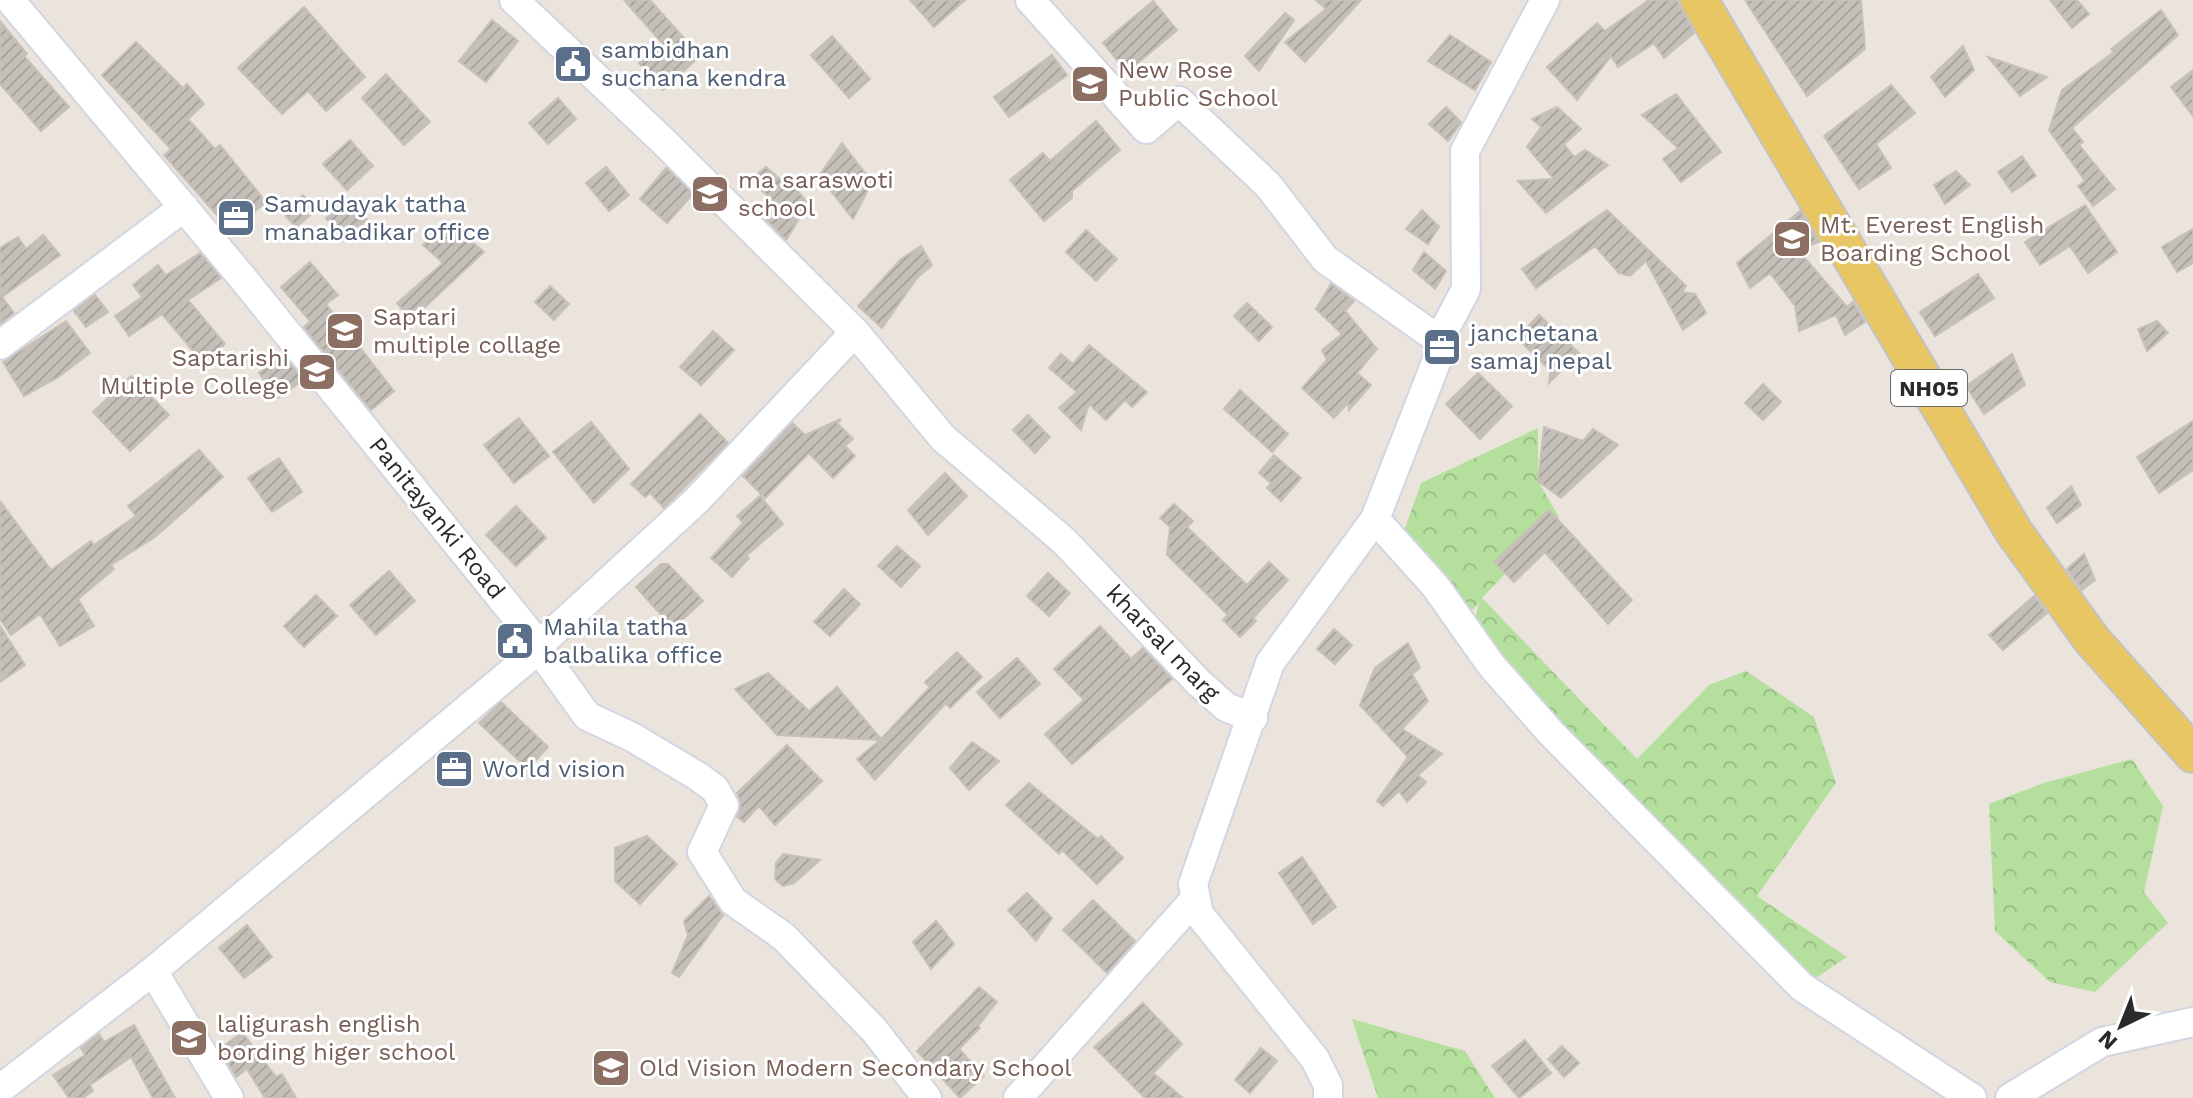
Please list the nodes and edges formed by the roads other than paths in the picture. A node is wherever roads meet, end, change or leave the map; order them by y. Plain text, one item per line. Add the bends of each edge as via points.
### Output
1 (10, 0) edge
2 (514, 0) edge
3 (1030, 0) edge
4 (1545, 0) edge
5 (1699, 0) edge
6 (184, 207) junction
7 (855, 332) junction
8 (1439, 340) junction
9 (0, 345) edge
10 (1375, 519) junction
11 (539, 647) junction
12 (1253, 718) junction
13 (2193, 754) edge
14 (1194, 900) junction
15 (153, 971) junction
16 (2193, 1022) edge
17 (0, 1089) edge
18 (229, 1098) edge
19 (927, 1098) edge
20 (1018, 1098) edge
21 (1328, 1098) edge
22 (1972, 1098) edge
23 (2010, 1098) edge

1 - 6 street, Panitayanki Road
2 - 7 street, kharsal marg
3 - 8 street via 1146,129 1179,101 1268,185 1325,259
4 - 8 street, kharsal marg via 1465,151 1466,289
5 - 13 main road, NH05 via 2014,532 2092,640
6 - 9 street
6 - 11 street, Panitayanki Road
7 - 11 street via 696,501
7 - 12 street, kharsal marg via 943,438 1064,541 1198,682 1226,707
8 - 10 street, kharsal marg via 1442,347
10 - 12 street, kharsal marg via 1270,663
10 - 22 street via 1552,734 1802,987
11 - 15 street
11 - 19 street, Panitayanki Road via 587,716 632,737 715,789 724,805 702,846 705,861 733,901 784,937 874,1030
12 - 14 street via 1193,884
14 - 20 street
14 - 21 street via 1216,940 1315,1059 1328,1085
15 - 17 street
15 - 18 street
16 - 23 street via 2102,1042

